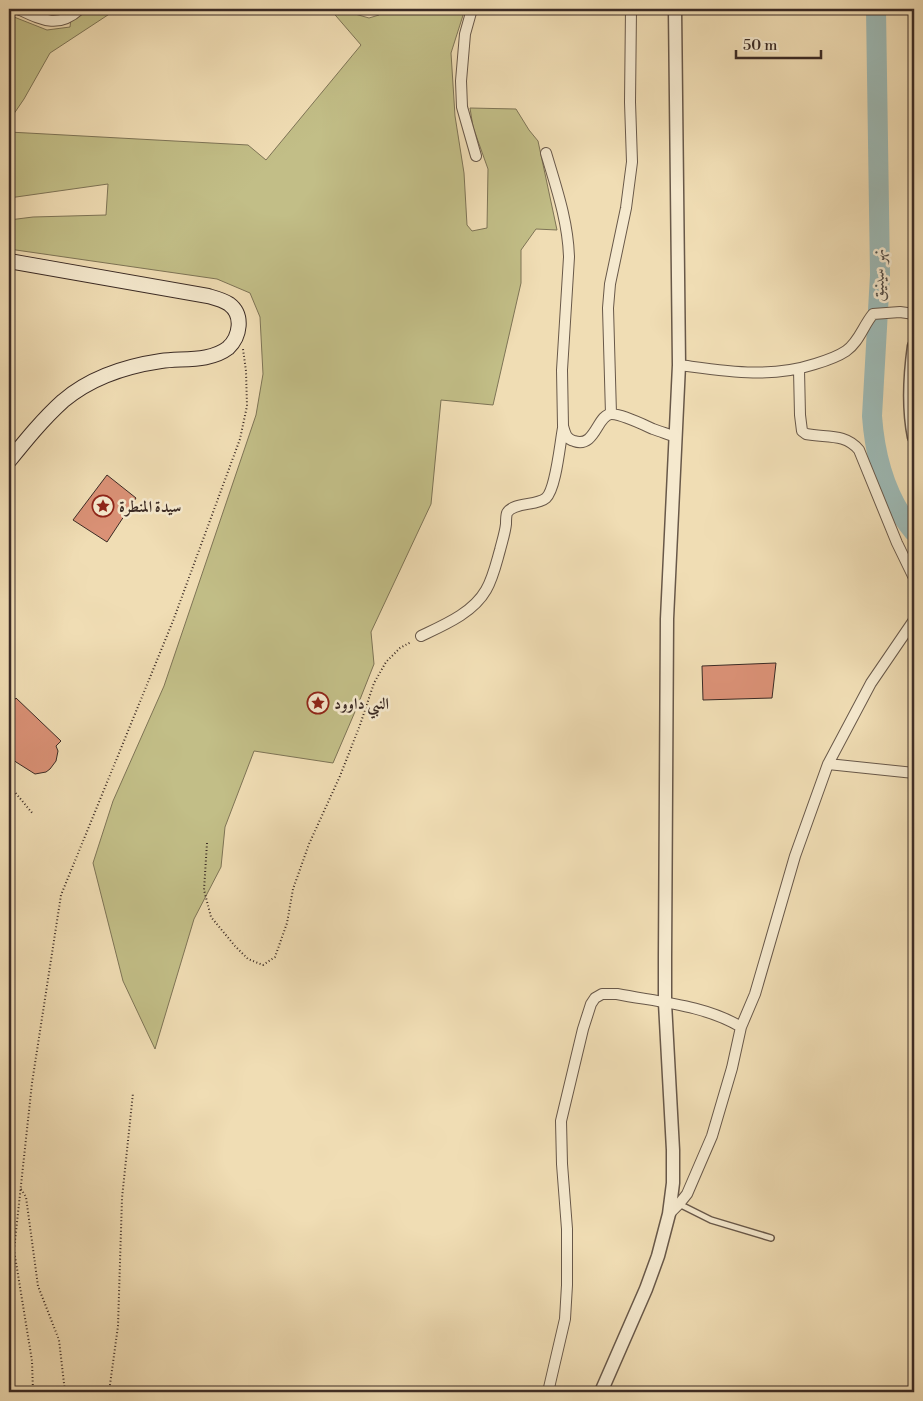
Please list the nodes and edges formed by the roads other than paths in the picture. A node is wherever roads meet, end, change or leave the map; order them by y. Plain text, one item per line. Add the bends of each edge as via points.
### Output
1 (18, 9) edge
2 (80, 9) edge
3 (472, 9) edge
4 (631, 9) edge
5 (674, 9) edge
6 (546, 153) dead end
7 (476, 156) dead end
8 (9, 261) edge
9 (914, 314) edge
10 (914, 346) edge
11 (679, 365) junction
12 (799, 370) junction
13 (611, 414) junction
14 (563, 426) junction
15 (676, 437) junction
16 (914, 437) edge
17 (9, 461) edge
18 (914, 578) edge
19 (914, 620) edge
20 (421, 636) road end
21 (828, 764) junction
22 (914, 773) edge
23 (665, 1003) junction
24 (741, 1027) junction
25 (679, 1204) junction
26 (669, 1214) junction
27 (771, 1238) dead end
28 (548, 1392) edge
29 (601, 1392) edge

1 - 2 street via 56,22
3 - 7 street via 465,34 461,81 462,107
4 - 13 street via 632,162 610,284
5 - 11 street
6 - 14 street via 569,242 562,370
8 - 17 main road via 208,296 221,300 234,310 239,329 232,344 218,354 127,368 82,388 64,400
9 - 12 street via 873,314 846,351
10 - 16 street via 911,395
11 - 12 street via 757,374
11 - 15 street
12 - 18 street via 802,432 850,441 859,450 896,543
13 - 14 street via 585,441 568,438
13 - 15 street
14 - 20 street via 550,493 542,501 515,507 507,514 500,550 485,592 456,618
15 - 23 street via 668,619
19 - 21 street via 871,683
21 - 22 street
21 - 24 street via 795,856 755,994
23 - 24 street via 710,1013
23 - 26 street via 673,1150
23 - 28 street via 602,994 591,1004 583,1029 561,1121 567,1285 565,1319
24 - 25 street via 712,1136 687,1194
25 - 26 street
25 - 27 lane via 711,1220
26 - 29 street via 646,1288

